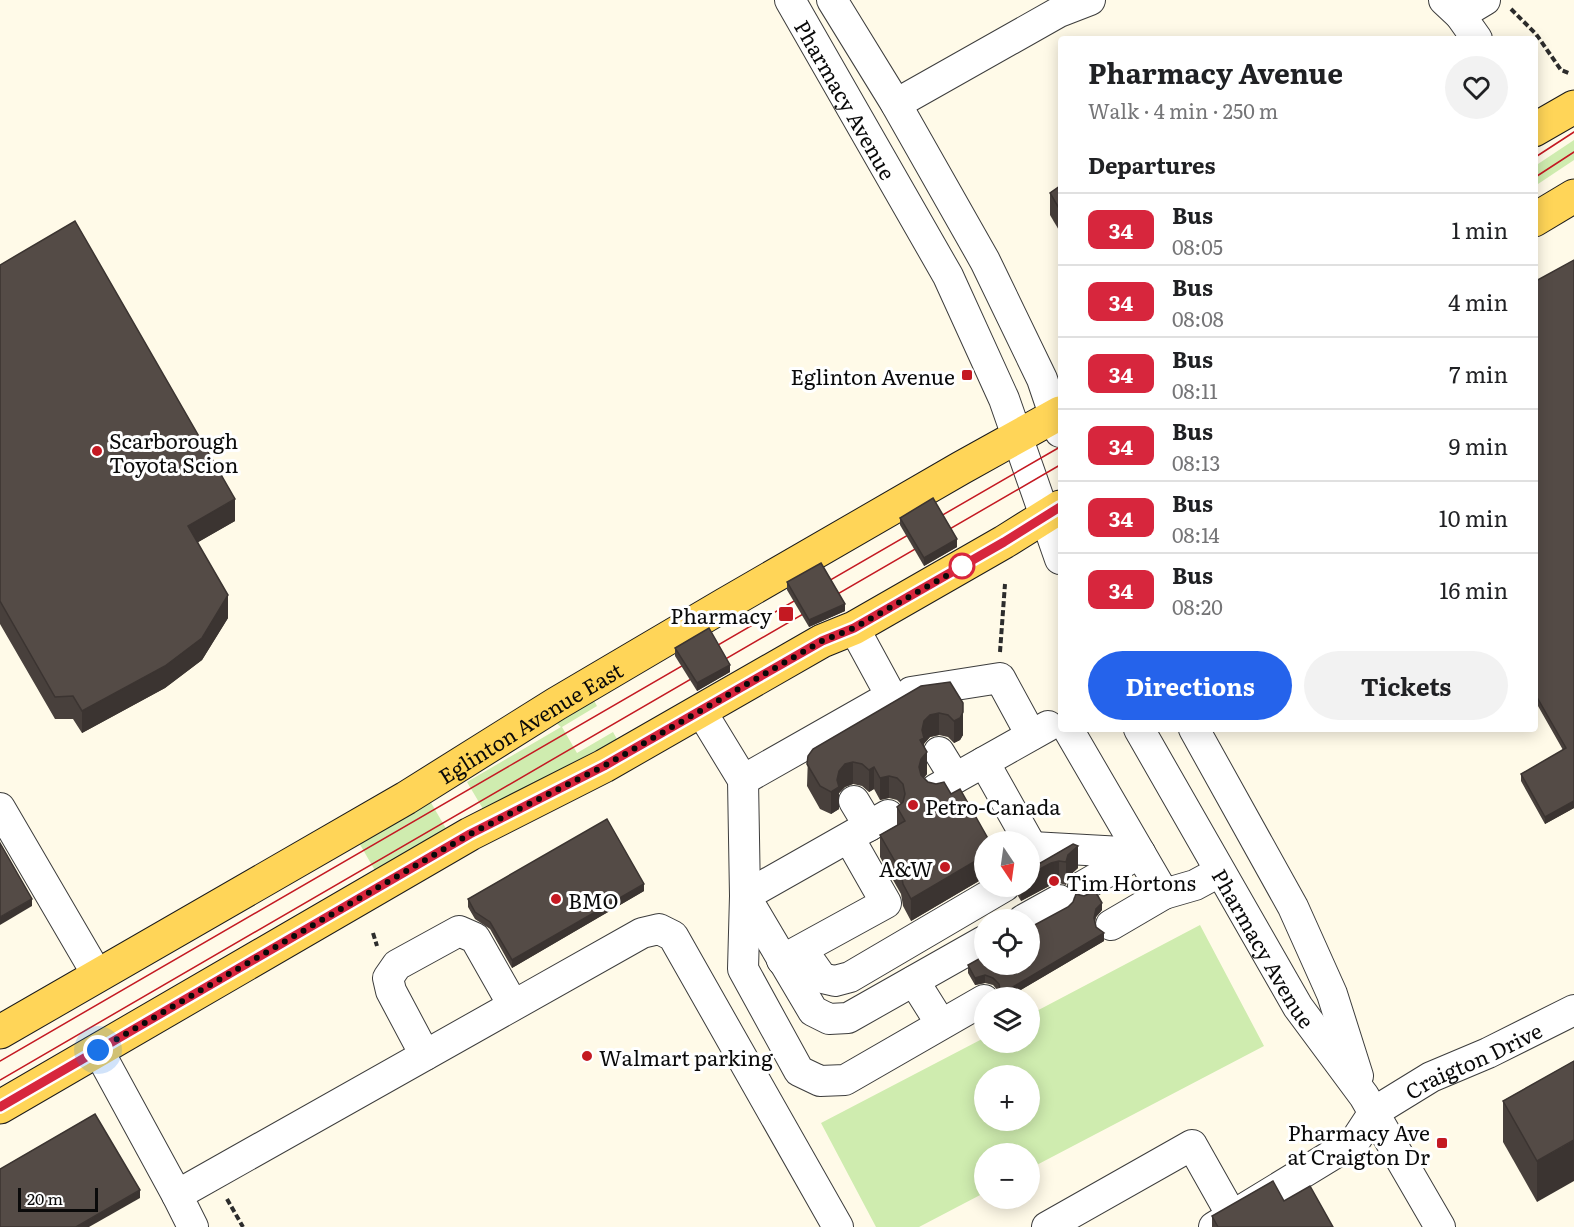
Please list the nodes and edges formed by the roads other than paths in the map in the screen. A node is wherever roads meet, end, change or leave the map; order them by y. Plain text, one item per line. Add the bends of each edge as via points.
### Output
1 (790, 0) edge
2 (832, 0) edge
3 (1090, 0) edge
4 (896, 104) junction
5 (1574, 107) edge
6 (1538, 124) edge
7 (1574, 196) edge
8 (1538, 218) edge
9 (1058, 418) edge
10 (1058, 420) edge
11 (1017, 436) junction
12 (1053, 512) edge
13 (1058, 546) edge
14 (854, 628) junction
15 (903, 701) junction
16 (700, 711) junction
17 (1058, 720) edge
18 (1070, 732) edge
19 (1141, 732) edge
20 (1196, 732) edge
21 (1031, 735) junction
22 (939, 752) dead end
23 (984, 762) junction
24 (743, 780) junction
25 (854, 801) dead end
26 (0, 808) edge
27 (869, 826) junction
28 (1023, 831) edge
29 (1040, 847) edge
30 (1071, 848) junction
31 (1140, 853) junction
32 (1040, 866) edge
33 (1219, 872) junction
34 (1164, 894) junction
35 (745, 896) junction
36 (986, 897) edge
37 (1040, 910) edge
38 (1111, 926) dead end
39 (974, 945) edge
40 (974, 946) edge
41 (782, 960) junction
42 (98, 976) junction
43 (914, 981) junction
44 (803, 994) junction
45 (513, 1005) junction
46 (974, 1005) edge
47 (1574, 1010) edge
48 (941, 1024) junction
49 (0, 1032) edge
50 (98, 1050) junction
51 (425, 1055) junction
52 (1369, 1104) junction
53 (0, 1107) edge
54 (177, 1195) junction
55 (1223, 1221) edge
56 (193, 1227) edge
57 (838, 1227) edge
58 (1047, 1227) edge
59 (1440, 1227) edge

1 - 11 street, Pharmacy Avenue via 948,276
2 - 4 street, Pharmacy Avenue
3 - 4 street via 1059,12
4 - 9 street, Pharmacy Avenue via 985,261
5 - 6 main road
7 - 8 main road
10 - 11 main road, Eglinton Avenue East
11 - 12 street, Pharmacy Avenue
11 - 42 main road, Eglinton Avenue East
12 - 13 street, Pharmacy Avenue
12 - 14 main road
14 - 15 street
14 - 16 main road via 822,641
15 - 21 street via 1000,678
15 - 24 street via 823,749
16 - 24 street
16 - 50 main road via 604,766 470,834
17 - 21 street
18 - 31 street
19 - 33 street, Pharmacy Avenue
20 - 52 street, Pharmacy Avenue via 1293,907 1332,994
21 - 23 street
22 - 23 street via 945,783
23 - 28 street
24 - 35 street
25 - 27 street
26 - 42 street
27 - 35 street
27 - 41 street via 886,903
29 - 30 street
30 - 31 street
30 - 32 street
31 - 34 street
31 - 37 street
33 - 34 street via 1195,885
33 - 52 street, Pharmacy Avenue via 1298,1007
34 - 38 street
35 - 41 street
35 - 48 street via 743,969 799,1071 820,1081 845,1080
36 - 41 street via 850,977 835,981 822,978 810,961
39 - 44 street via 925,951 848,995 828,999
40 - 43 street
41 - 44 street
42 - 49 main road, Eglinton Avenue East
43 - 44 street via 848,1018 829,1019 813,1011
43 - 48 street
45 - 51 street
45 - 51 street via 475,938 459,931 397,965 388,978 391,991
45 - 57 street via 642,933 659,929 673,936
46 - 48 street
47 - 52 street, Craigton Drive via 1488,1053
50 - 53 main road
50 - 54 street
51 - 54 street
52 - 55 street via 1355,1141
52 - 59 street, Pharmacy Avenue
54 - 56 street
55 - 58 street via 1192,1145

